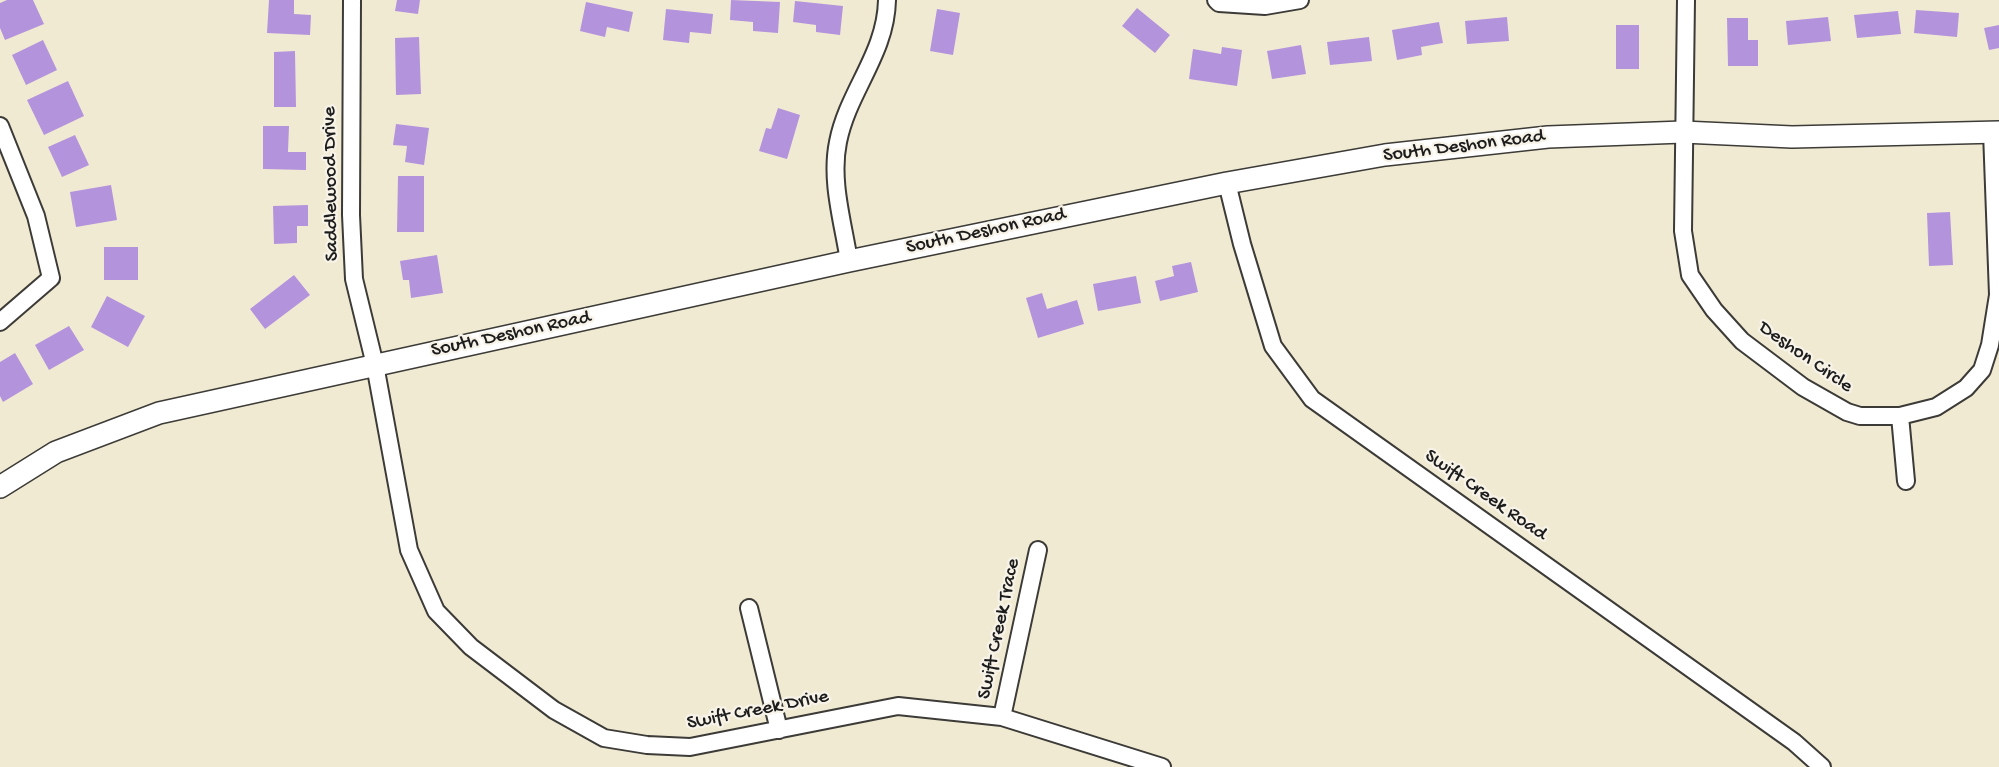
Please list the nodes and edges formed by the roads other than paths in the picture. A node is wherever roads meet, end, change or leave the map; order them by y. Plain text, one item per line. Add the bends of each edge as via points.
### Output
1 (351, 0) edge
2 (887, 0) edge
3 (1216, 0) edge
4 (1300, 0) edge
5 (1686, 0) edge
6 (0, 126) edge
7 (1683, 132) junction
8 (1996, 132) edge
9 (1227, 183) junction
10 (849, 261) junction
11 (0, 322) edge
12 (375, 365) junction
13 (1900, 417) junction
14 (1906, 482) dead end
15 (0, 487) edge
16 (1038, 550) dead end
17 (748, 608) dead end
18 (1002, 717) junction
19 (778, 730) junction
20 (1162, 767) edge
21 (1822, 767) edge

1 - 12 street, Saddlewood Drive via 354,279
2 - 10 street via 879,46 855,92 838,142 835,177
3 - 4 street via 1265,6
5 - 7 street, Deshon Circle
6 - 11 street via 36,216 51,278
7 - 8 street, South Deshon Road via 1792,137
7 - 9 street, South Deshon Road via 1548,137 1385,155
7 - 13 street, Deshon Circle via 1683,231 1690,275 1714,310 1742,341 1803,387 1860,417
8 - 13 street, Deshon Circle via 1998,295 1982,370 1966,388 1936,407
9 - 10 street, South Deshon Road
9 - 21 street, Swift Creek Road via 1273,346 1312,399 1794,742
10 - 12 street, South Deshon Road
12 - 15 street, South Deshon Road via 159,413 56,452
12 - 19 street, Swift Creek Drive via 409,550 436,612 471,647 554,710 604,738 690,747
13 - 14 street
16 - 18 street, Swift Creek Trace
17 - 19 street
18 - 19 street, Swift Creek Drive via 898,706
18 - 20 street, Swift Creek Drive

